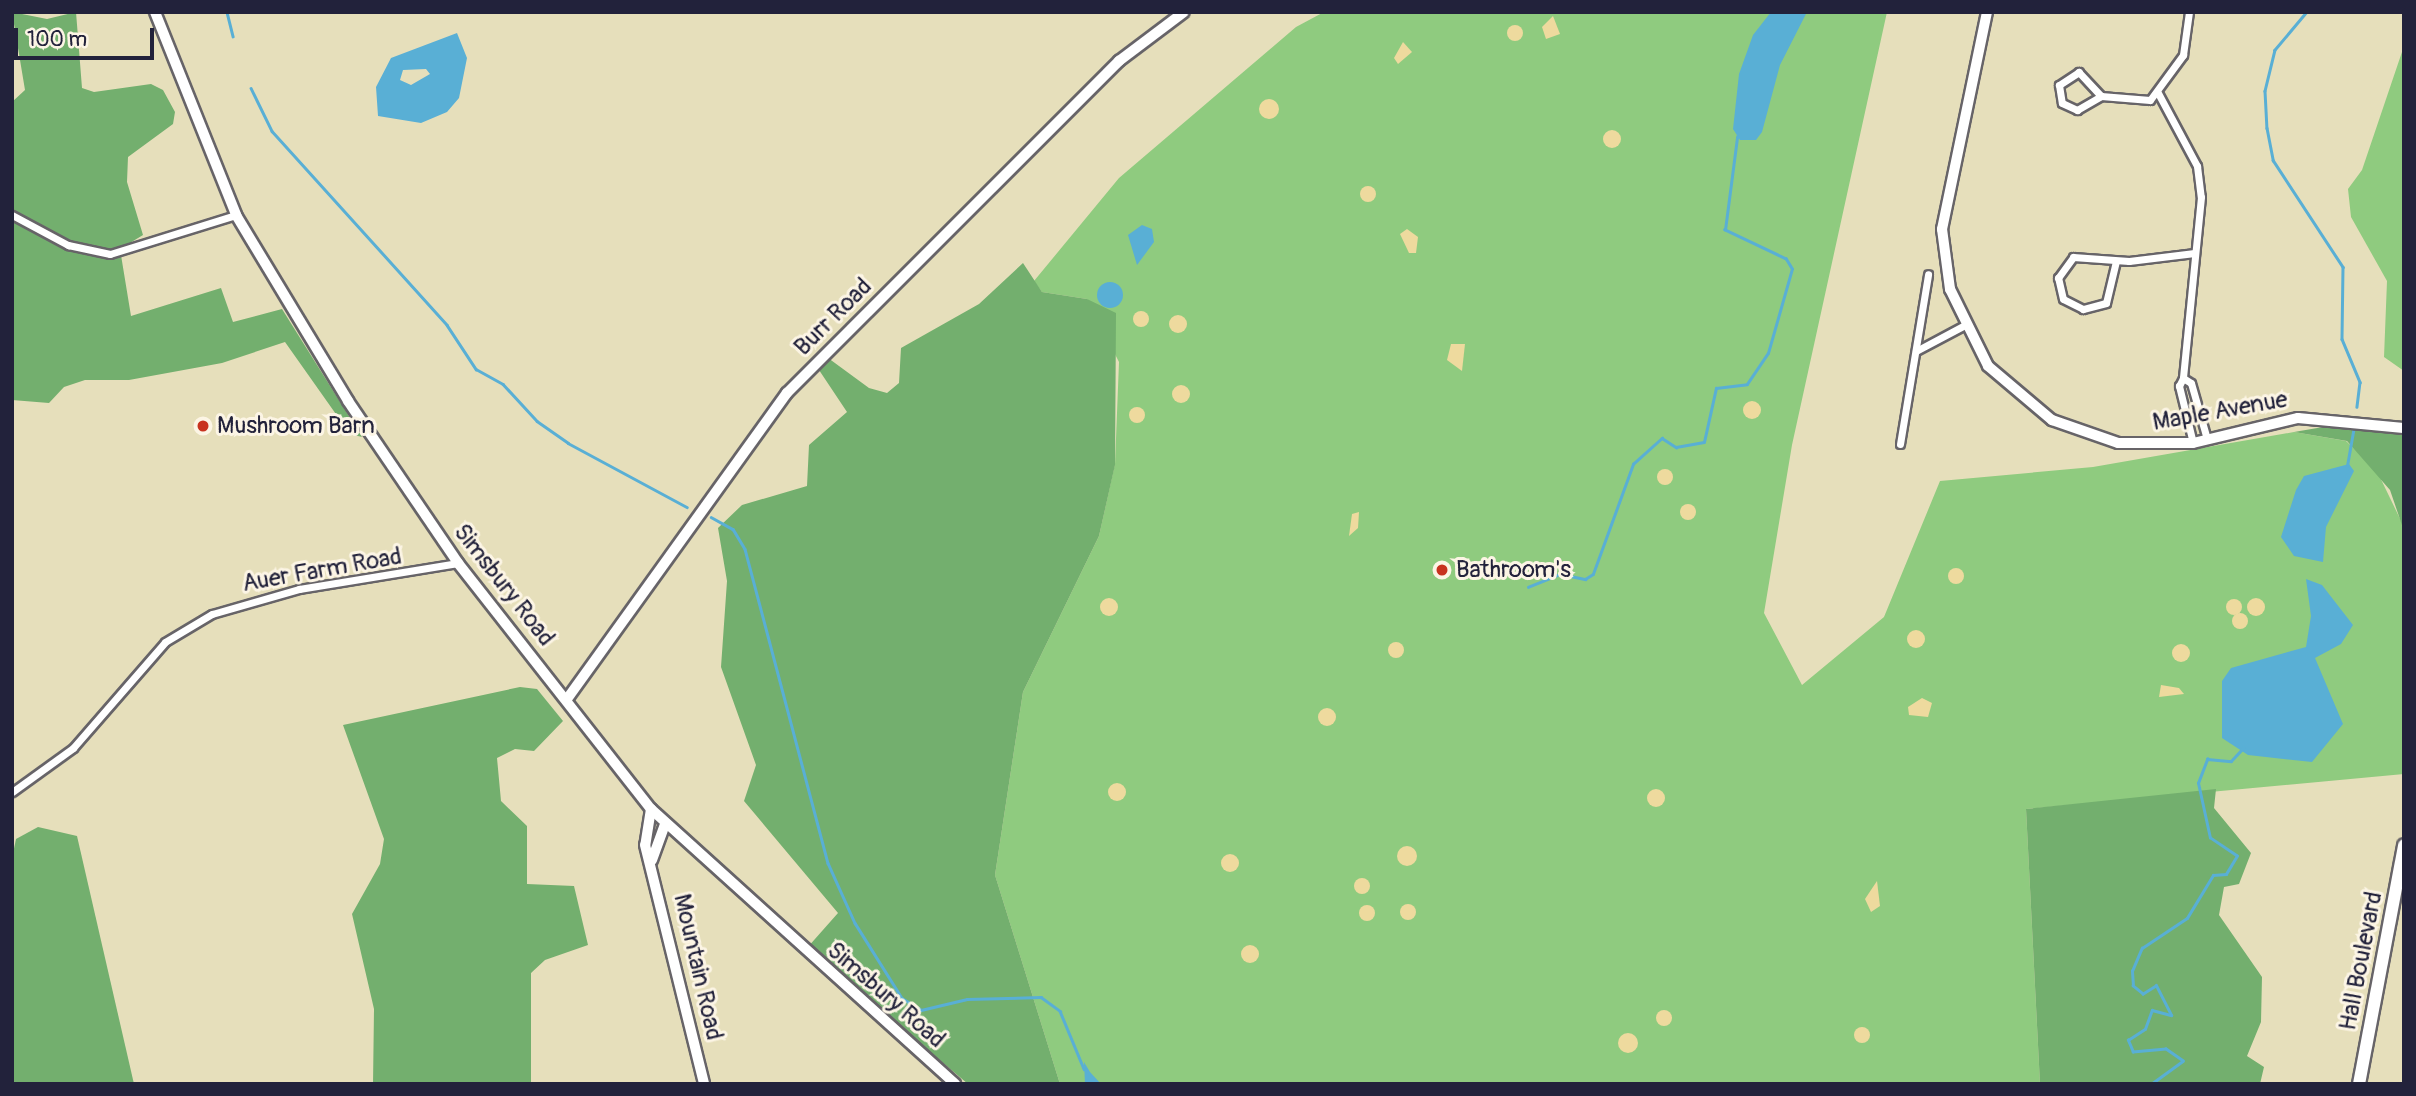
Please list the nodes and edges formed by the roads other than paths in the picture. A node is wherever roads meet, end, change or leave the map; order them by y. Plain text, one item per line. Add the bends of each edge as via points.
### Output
1 (155, 12) edge
2 (1184, 12) edge
3 (1987, 12) edge
4 (2189, 12) edge
5 (2158, 93) junction
6 (2101, 96) junction
7 (12, 215) edge
8 (236, 215) junction
9 (2194, 253) junction
10 (2116, 261) junction
11 (1928, 274) dead end
12 (1963, 326) junction
13 (1916, 351) junction
14 (2183, 378) junction
15 (2404, 428) edge
16 (2207, 439) junction
17 (2193, 443) junction
18 (1900, 444) dead end
19 (458, 564) junction
20 (567, 699) junction
21 (12, 792) edge
22 (651, 809) junction
23 (665, 824) junction
24 (2404, 845) edge
25 (652, 860) junction
26 (704, 1084) edge
27 (955, 1084) edge
28 (2359, 1084) edge

1 - 8 main road, Simsbury Road
2 - 20 street, Burr Road via 1119,61 787,393
3 - 12 street, Maple Avenue via 1942,229 1950,289
4 - 5 street via 2183,55
5 - 6 street via 2135,102
5 - 9 street via 2197,166
6 - 6 street via 2077,110 2062,103 2059,85 2079,72 2094,81
7 - 8 street via 68,245 110,254
8 - 19 main road, Simsbury Road via 348,401
9 - 10 street
9 - 14 street
10 - 10 street via 2073,257 2058,278 2063,299 2083,309 2106,303
11 - 13 street
12 - 13 street
12 - 17 street, Maple Avenue via 1988,366 2052,420 2118,443
13 - 18 street
14 - 16 street via 2191,383
14 - 17 street via 2179,386
15 - 16 street, Maple Avenue via 2298,418
16 - 17 street, Maple Avenue
19 - 20 main road, Simsbury Road
19 - 21 street, Auer Farm Road via 299,589 212,614 165,642 73,748
20 - 22 main road, Simsbury Road
22 - 23 main road, Simsbury Road
22 - 25 main road, Mountain Road via 645,845
23 - 25 main road
23 - 27 main road, Simsbury Road
24 - 28 main road, Hall Boulevard
25 - 26 main road, Mountain Road

